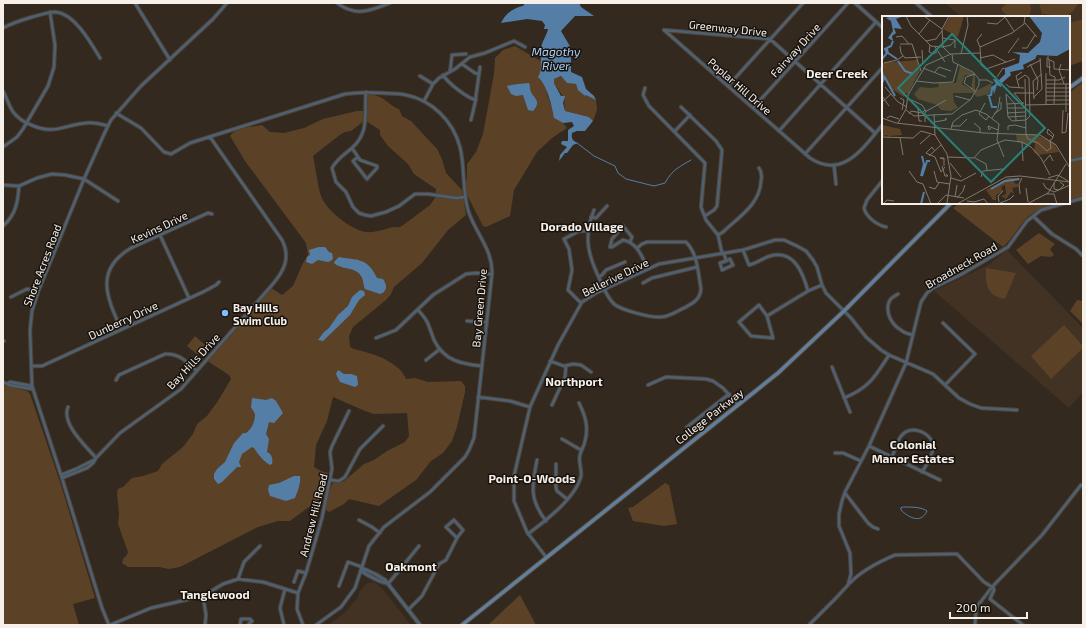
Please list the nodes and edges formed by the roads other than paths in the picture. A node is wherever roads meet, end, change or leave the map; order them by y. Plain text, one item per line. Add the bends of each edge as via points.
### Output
1 (135, 3) edge
2 (227, 3) edge
3 (337, 3) edge
4 (390, 3) edge
5 (803, 3) edge
6 (848, 3) edge
7 (855, 3) edge
8 (916, 3) edge
9 (50, 12) junction
10 (931, 16) edge
11 (876, 22) junction
12 (882, 27) edge
13 (3, 28) edge
14 (664, 30) joint
15 (770, 39) junction
16 (525, 47) dead end
17 (466, 54) dead end
18 (100, 58) dead end
19 (170, 60) junction
20 (795, 62) junction
21 (462, 64) junction
22 (480, 67) dead end
23 (882, 68) edge
24 (450, 72) junction
25 (479, 74) junction
26 (443, 75) junction
27 (420, 76) dead end
28 (1083, 78) edge
29 (433, 84) junction
30 (820, 85) junction
31 (728, 86) junction
32 (1070, 87) edge
33 (645, 88) dead end
34 (3, 91) edge
35 (366, 92) junction
36 (476, 100) junction
37 (424, 101) junction
38 (681, 107) dead end
39 (753, 108) junction
40 (846, 108) junction
41 (116, 114) junction
42 (690, 115) junction
43 (471, 120) dead end
44 (26, 123) junction
45 (882, 125) edge
46 (108, 126) junction
47 (675, 131) junction
48 (779, 131) junction
49 (875, 133) junction
50 (210, 137) junction
51 (3, 147) edge
52 (352, 148) junction
53 (805, 154) junction
54 (358, 157) junction
55 (1083, 158) edge
56 (1070, 161) edge
57 (834, 165) junction
58 (759, 168) dead end
59 (84, 179) junction
60 (882, 181) edge
61 (836, 184) dead end
62 (3, 185) edge
63 (19, 186) junction
64 (465, 197) junction
65 (1083, 198) edge
66 (118, 201) dead end
67 (1070, 202) edge
68 (950, 204) edge
69 (1062, 204) edge
70 (607, 206) dead end
71 (594, 210) dead end
72 (212, 214) dead end
73 (705, 216) junction
74 (1033, 216) junction
75 (591, 217) junction
76 (3, 226) edge
77 (886, 227) dead end
78 (588, 231) junction
79 (160, 235) junction
80 (718, 235) junction
81 (630, 242) junction
82 (637, 248) junction
83 (743, 250) junction
84 (723, 253) junction
85 (1083, 256) edge
86 (695, 258) junction
87 (726, 261) junction
88 (626, 262) dead end
89 (697, 267) junction
90 (648, 269) junction
91 (492, 274) junction
92 (598, 277) junction
93 (219, 282) dead end
94 (643, 283) dead end
95 (822, 285) junction
96 (604, 289) junction
97 (808, 291) junction
98 (38, 292) junction
99 (898, 294) dead end
100 (10, 296) dead end
101 (189, 298) junction
102 (581, 303) junction
103 (418, 310) junction
104 (844, 311) junction
105 (767, 316) junction
106 (467, 320) dead end
107 (486, 322) junction
108 (944, 323) dead end
109 (122, 329) junction
110 (913, 335) junction
111 (376, 338) dead end
112 (440, 349) junction
113 (889, 355) junction
114 (426, 360) dead end
115 (550, 361) junction
116 (906, 363) junction
117 (30, 366) junction
118 (482, 366) junction
119 (566, 366) junction
120 (832, 367) dead end
121 (197, 371) junction
122 (591, 372) dead end
123 (116, 380) dead end
124 (3, 382) edge
125 (648, 385) dead end
126 (945, 385) junction
127 (32, 388) junction
128 (729, 394) junction
129 (478, 397) junction
130 (844, 398) junction
131 (579, 403) dead end
132 (552, 405) dead end
133 (738, 405) junction
134 (68, 407) dead end
135 (530, 407) junction
136 (1017, 410) dead end
137 (349, 411) dead end
138 (850, 412) dead end
139 (383, 426) dead end
140 (687, 427) dead end
141 (562, 439) dead end
142 (868, 446) junction
143 (581, 450) junction
144 (835, 452) dead end
145 (892, 457) junction
146 (95, 459) junction
147 (537, 460) dead end
148 (861, 461) junction
149 (556, 464) dead end
150 (922, 472) junction
151 (61, 474) junction
152 (62, 478) junction
153 (330, 480) junction
154 (940, 480) dead end
155 (1081, 485) dead end
156 (845, 492) junction
157 (567, 499) junction
158 (359, 520) dead end
159 (546, 521) junction
160 (878, 529) dead end
161 (380, 533) junction
162 (528, 534) junction
163 (457, 538) junction
164 (260, 546) dead end
165 (419, 546) dead end
166 (546, 557) junction
167 (362, 569) junction
168 (306, 573) junction
169 (238, 579) junction
170 (294, 582) dead end
171 (387, 584) junction
172 (848, 585) junction
173 (338, 586) dead end
174 (992, 587) junction
175 (285, 589) junction
176 (298, 593) junction
177 (203, 596) junction
178 (408, 610) junction
179 (109, 625) edge
180 (206, 625) edge
181 (240, 625) edge
182 (248, 625) edge
183 (284, 625) edge
184 (302, 625) edge
185 (316, 625) edge
186 (420, 625) edge
187 (462, 625) edge
188 (809, 625) edge
189 (975, 625) edge
190 (1023, 625) edge

1 - 19 street
2 - 19 street, Shore Acres Road
3 - 4 street via 348,10 358,12
5 - 15 street
6 - 20 street, Fairway Drive
7 - 11 street
8 - 10 street
9 - 13 street
9 - 18 street via 64,14 73,20
9 - 44 street via 55,45 54,67 48,86
11 - 12 street
11 - 30 street
14 - 15 street, Greenway Drive
14 - 31 street, Poplar Hill Drive
15 - 20 street, Greenway Drive
15 - 31 street
16 - 21 street via 514,41 470,57
17 - 24 street via 452,55
19 - 41 street, Shore Acres Road via 141,86
20 - 30 street, Greenway Drive
20 - 39 street, Fairway Drive
21 - 24 street
21 - 25 street
22 - 25 street
23 - 40 street
24 - 26 street
25 - 36 street
26 - 29 street
26 - 36 street
27 - 29 street
28 - 32 main road
29 - 37 street
30 - 40 street, Greenway Drive
30 - 48 street
31 - 39 street, Poplar Hill Drive
33 - 47 street via 643,95 649,106
34 - 44 street via 14,113
35 - 37 street, Bay Green Drive via 406,95
35 - 50 street, Bay Green Drive via 346,94
35 - 52 street via 365,126 360,140
36 - 43 street
37 - 64 street, Bay Green Drive via 440,112 455,134 461,152
38 - 42 street
39 - 48 street, Poplar Hill Drive
40 - 49 street, Greenway Drive
40 - 53 street
41 - 46 street, Shore Acres Road
41 - 50 street, Bay Green Drive via 141,128 168,154
42 - 47 street
42 - 73 street via 722,150 717,206
44 - 46 street via 48,130 86,123
44 - 51 street via 17,137
45 - 49 street
46 - 59 street, Shore Acres Road
47 - 73 street via 705,163 701,207
48 - 53 street, Poplar Hill Drive
49 - 57 street via 853,157
50 - 121 street, Bay Hills Drive via 282,240 287,260 280,276
52 - 54 street
52 - 64 street via 332,168 336,182 346,192 359,213 372,216 386,212 415,194
53 - 57 street, Poplar Hill Drive via 820,164
54 - 54 street via 377,166 368,179 354,161
55 - 56 street
57 - 61 street
58 - 80 street via 761,180 756,200
59 - 63 street via 52,174
59 - 66 street
59 - 98 street, Shore Acres Road
60 - 77 street via 864,208 874,221
62 - 63 street
63 - 76 street via 18,201 13,215
64 - 91 street, Bay Green Drive via 472,220 490,254
65 - 67 street
68 - 104 main road, College Parkway
69 - 74 street, Broadneck Road via 1041,210
70 - 75 street via 596,218
71 - 75 street
72 - 79 street, Kevins Drive via 208,213
73 - 80 street
74 - 85 street via 1048,231
74 - 110 street, Broadneck Road via 1008,247 927,293 921,302
75 - 78 street
78 - 92 street via 589,254
78 - 102 street via 579,231 564,239 569,248 572,270 568,290
79 - 101 street
79 - 109 street, Kevins Drive via 125,251 111,270 107,283 108,295
80 - 84 street
81 - 81 street via 632,237 623,226 612,238 610,247 623,240
81 - 82 street
82 - 86 street via 647,242 684,241 691,248
82 - 90 street
83 - 84 street, Bellerive Drive
83 - 95 street, Bellerive Drive via 775,240 784,240 806,251 817,267
83 - 97 street via 749,265 770,256 788,257 802,273
84 - 86 street, Bellerive Drive
84 - 87 street
86 - 89 street
86 - 90 street, Bellerive Drive
87 - 87 street via 720,263 722,270 733,265 730,259
88 - 92 street via 606,270
89 - 94 street via 652,278
89 - 96 street via 701,289 698,299 662,317 620,308 611,301
90 - 96 street, Bellerive Drive
91 - 103 street via 466,274 438,291
91 - 107 street, Bay Green Drive
92 - 96 street
93 - 101 street, Dunberry Drive
95 - 97 street
95 - 104 street, Bellerive Drive via 826,293
96 - 102 street, Bellerive Drive
97 - 105 street
98 - 100 street via 27,289
98 - 117 street, Shore Acres Road via 32,311
99 - 110 street via 892,297 889,303 889,316 895,326
101 - 109 street, Dunberry Drive
102 - 115 street, Bellerive Drive
103 - 111 street via 396,330
103 - 112 street via 428,321
104 - 113 street, Bellerive Drive via 871,342
104 - 133 main road, College Parkway via 783,368
105 - 105 street via 759,305 739,322 752,336 773,338
106 - 107 street
107 - 118 street, Bay Green Drive
108 - 126 street via 975,354
109 - 117 street, Dunberry Drive via 42,366
110 - 116 street, Broadneck Road
112 - 114 street
112 - 118 street via 456,362
113 - 116 street, Bellerive Drive
113 - 130 street via 867,385
115 - 119 street
115 - 135 street, Bellerive Drive
116 - 126 street, Bellerive Drive via 933,374
116 - 142 street, Broadneck Road
117 - 127 street, Shore Acres Road
118 - 129 street, Bay Green Drive
119 - 122 street via 581,365
119 - 132 street via 565,377
120 - 130 street
121 - 123 street via 180,356 172,353 119,375
121 - 146 street, Bay Hills Drive via 181,389 124,430
124 - 127 street
125 - 128 street via 666,378 706,379 718,384
126 - 136 street, Bellerive Drive via 959,398 981,408
127 - 151 street, Shore Acres Road
128 - 133 street
128 - 140 street
129 - 135 street via 510,401
129 - 161 street, Bay Green Drive via 474,438 465,457 430,492 390,522
130 - 138 street
131 - 143 street via 587,427 586,439
133 - 166 main road, College Parkway
134 - 146 street via 66,411 71,428
135 - 162 street, Bellerive Drive via 514,476 514,501
137 - 153 street, Andrew Hill Road via 330,452
139 - 153 street via 360,449 345,477 339,481
141 - 143 street
142 - 145 street
142 - 148 street, Broadneck Road
143 - 157 street via 581,475
144 - 148 street
145 - 150 street
145 - 150 street via 901,436 916,430 928,436 933,444 933,450
146 - 151 street, Bay Hills Drive
146 - 152 street, Bay Hills Drive via 87,468
147 - 159 street via 532,490 536,507
148 - 156 street, Broadneck Road
149 - 157 street via 556,488
150 - 154 street
151 - 152 street, Shore Acres Road
152 - 179 street, Shore Acres Road
153 - 168 street, Andrew Hill Road
155 - 174 street via 1042,535
156 - 160 street via 868,523
156 - 172 street, Broadneck Road via 839,514 839,526 850,553 851,574
157 - 159 street
158 - 161 street
159 - 162 street
161 - 167 street, Bay Green Drive via 369,546
162 - 166 street, Bellerive Drive
163 - 163 street via 463,530 454,520 446,527
163 - 178 street via 446,560 439,564 425,592
164 - 169 street via 244,562
165 - 171 street
166 - 187 main road, College Parkway
167 - 171 street via 386,580
167 - 173 street via 348,562
167 - 185 street, Bay Green Drive via 355,588 344,602
168 - 170 street via 298,571
168 - 176 street, Andrew Hill Road
169 - 175 street via 263,582
169 - 177 street via 223,584
171 - 178 street
172 - 174 street via 860,574 894,555 957,554
172 - 188 street
174 - 189 street via 976,609
174 - 190 street via 994,590 990,599
175 - 176 street
175 - 183 street via 280,608
176 - 184 street, Andrew Hill Road via 297,609
177 - 179 street via 151,608
177 - 180 street
178 - 186 street
181 - 182 street via 241,619 250,618 252,620

